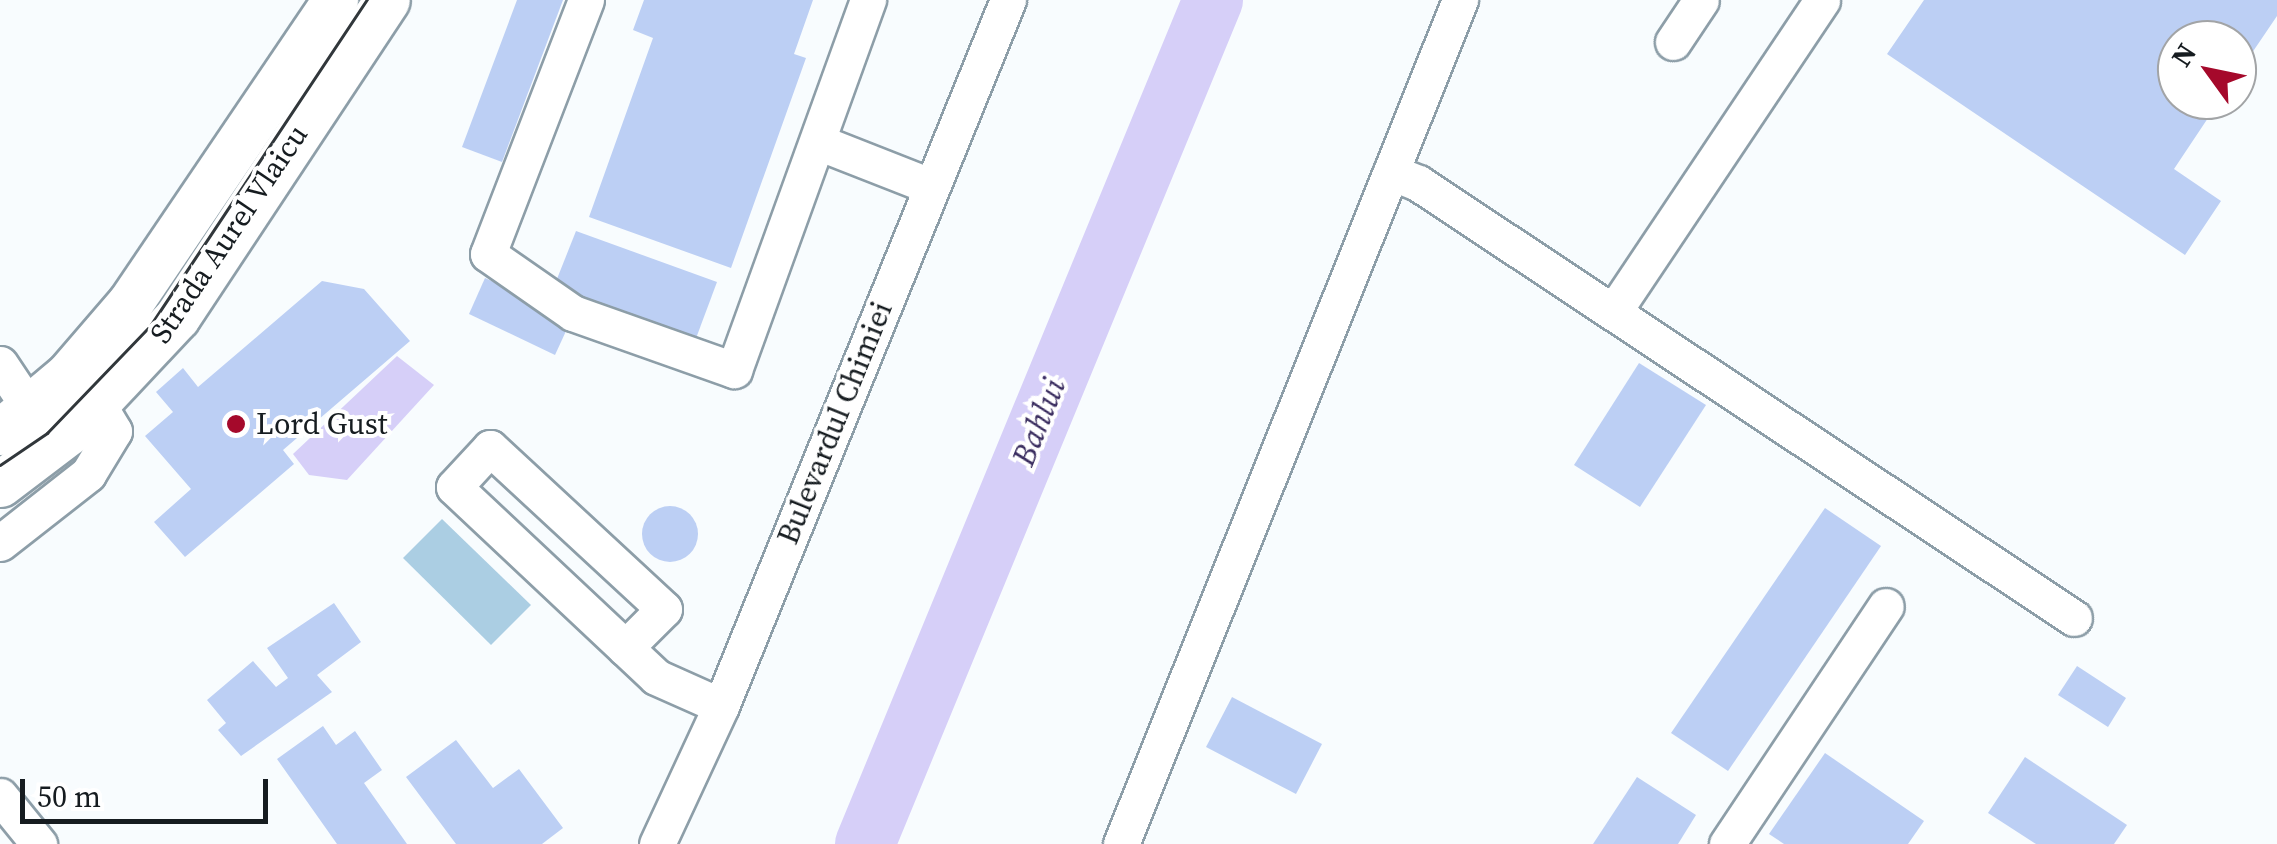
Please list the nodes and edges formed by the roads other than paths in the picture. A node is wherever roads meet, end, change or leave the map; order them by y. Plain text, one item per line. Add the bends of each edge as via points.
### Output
1 (335, 0) edge
2 (387, 0) edge
3 (586, 0) edge
4 (868, 0) edge
5 (1008, 0) edge
6 (1460, 0) edge
7 (1702, 0) edge
8 (1822, 0) edge
9 (1672, 42) dead end
10 (818, 142) junction
11 (1391, 172) junction
12 (930, 186) junction
13 (1614, 311) junction
14 (0, 364) edge
15 (98, 404) junction
16 (28, 428) edge
17 (0, 484) edge
18 (0, 544) edge
19 (1886, 606) dead end
20 (2074, 618) dead end
21 (626, 648) junction
22 (721, 706) junction
23 (0, 796) edge
24 (39, 844) edge
25 (657, 844) edge
26 (1121, 844) edge
27 (1727, 844) edge

1 - 16 main road, Strada Aurel Vlaicu via 130,303
2 - 15 main road, Strada Aurel Vlaicu via 177,316
3 - 10 street via 488,254 573,313 734,370
4 - 10 street
5 - 12 street, Bulevardul Chimiei
6 - 11 street
7 - 9 street
8 - 13 street
10 - 12 street
11 - 13 street
11 - 26 street
12 - 22 street, Bulevardul Chimiei
13 - 20 street
14 - 16 street
15 - 16 main road, Strada Aurel Vlaicu
15 - 18 street via 114,431 88,474
16 - 17 main road, Strada Aurel Vlaicu
19 - 27 street
21 - 21 street via 454,487 490,448 664,609
21 - 22 street via 656,677
22 - 25 street, Bulevardul Chimiei
23 - 24 street

